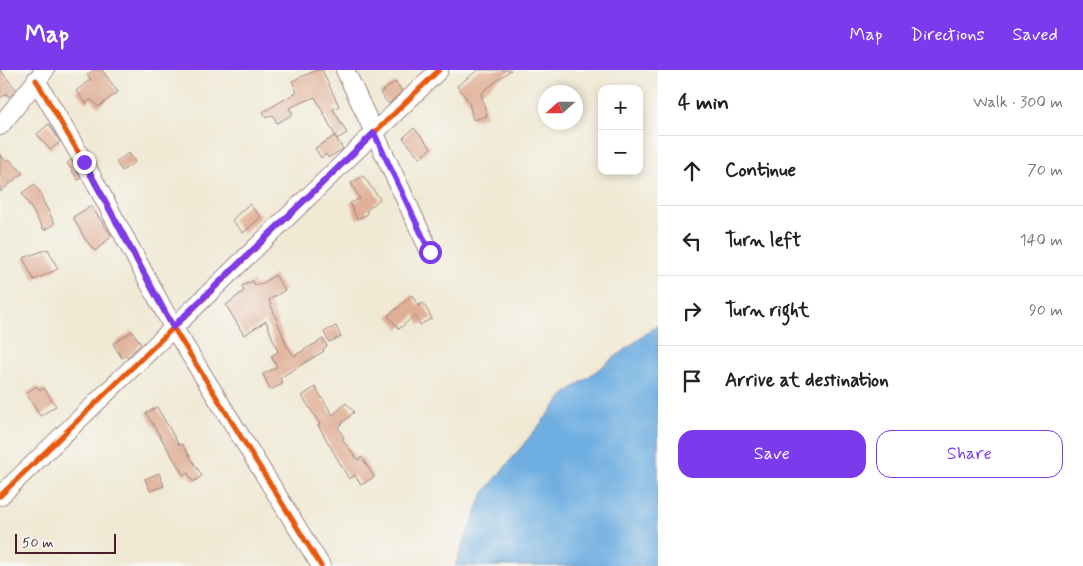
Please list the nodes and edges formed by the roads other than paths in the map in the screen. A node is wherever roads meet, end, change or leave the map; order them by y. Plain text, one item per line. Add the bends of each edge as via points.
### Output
1 (345, 70) edge
2 (439, 70) edge
3 (40, 75) edge
4 (0, 126) edge
5 (374, 133) junction
6 (430, 252) dead end
7 (173, 327) junction
8 (0, 496) edge
9 (321, 566) edge

1 - 5 street
2 - 5 street
3 - 4 street
3 - 7 street
5 - 6 street
5 - 7 street
7 - 8 street
7 - 9 street

